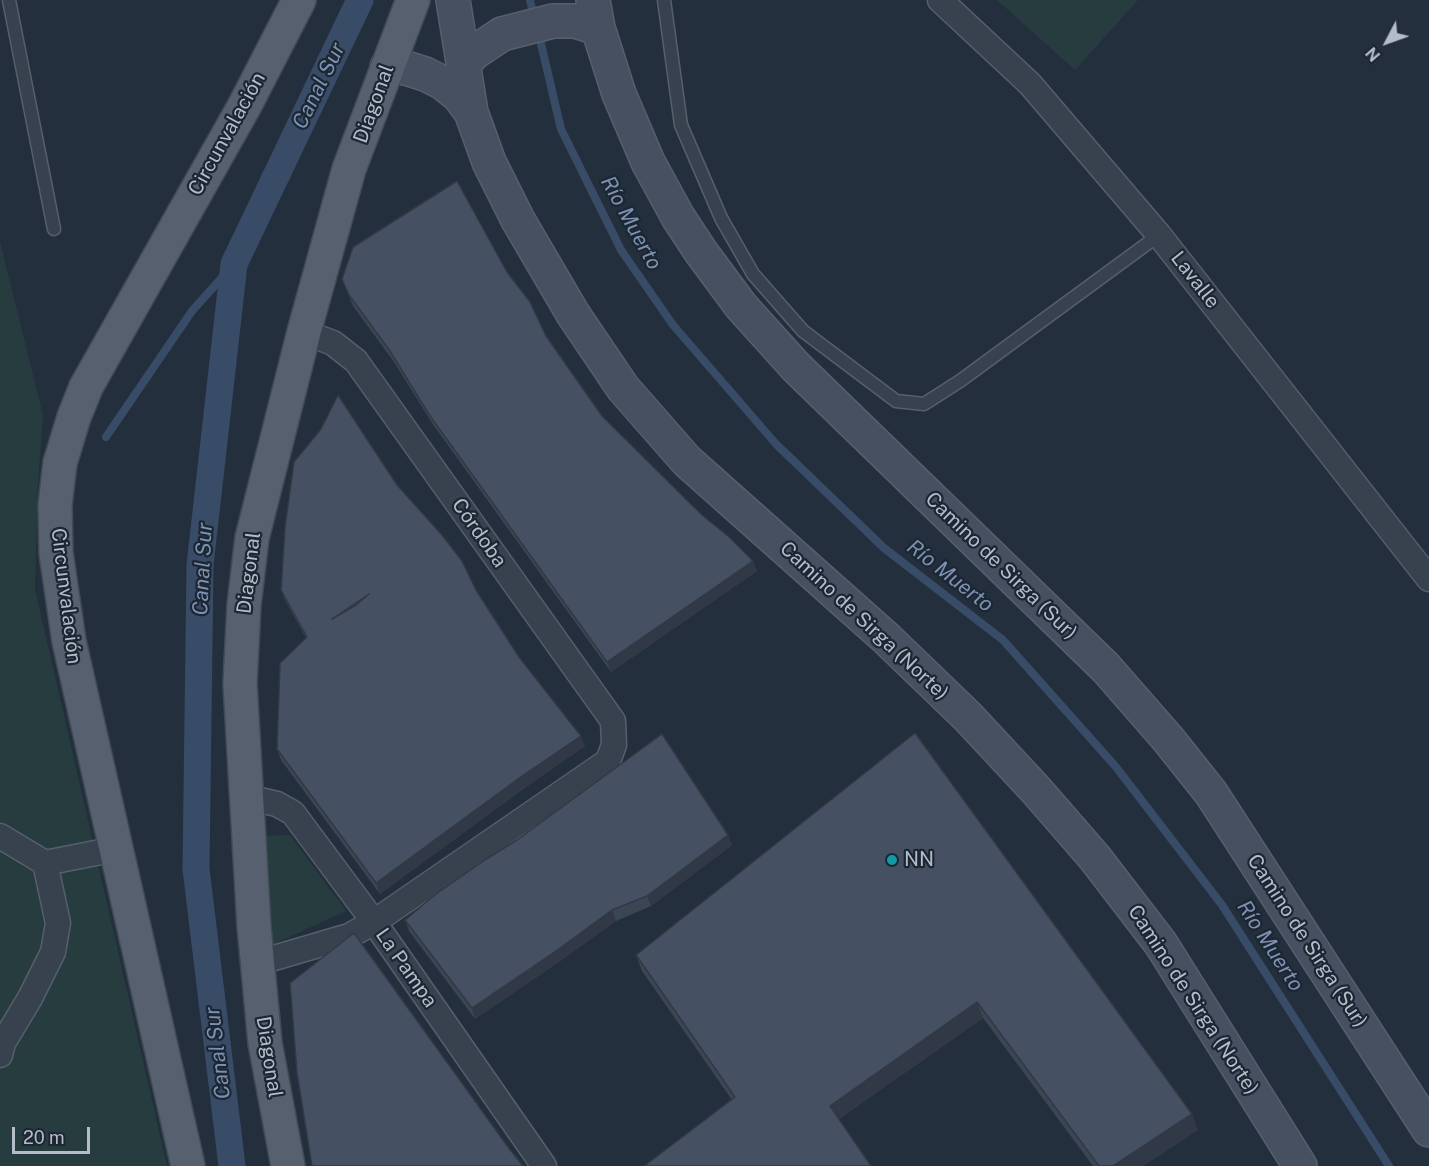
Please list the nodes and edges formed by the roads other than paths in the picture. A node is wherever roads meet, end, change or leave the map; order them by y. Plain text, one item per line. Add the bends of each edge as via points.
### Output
1 (9, 0) edge
2 (299, 0) edge
3 (413, 0) edge
4 (453, 0) edge
5 (664, 0) edge
6 (939, 0) edge
7 (595, 14) edge
8 (464, 63) junction
9 (387, 67) junction
10 (471, 112) junction
11 (54, 229) dead end
12 (1159, 235) junction
13 (304, 332) junction
14 (1421, 550) edge
15 (1429, 579) edge
16 (247, 797) junction
17 (0, 836) edge
18 (116, 849) junction
19 (45, 863) junction
20 (374, 922) junction
21 (257, 963) junction
22 (0, 1055) edge
23 (1429, 1130) edge
24 (188, 1166) edge
25 (288, 1166) edge
26 (544, 1166) edge
27 (1300, 1166) edge

1 - 11 lane
2 - 18 main road, Circunvalación via 86,387 60,463 55,505 61,595
3 - 9 main road, Diagonal
4 - 8 main road, Camino de Sirga (Norte)
5 - 12 lane via 681,125 721,218 753,274 803,331 896,401 924,405
6 - 12 street, Lavalle via 1030,84
7 - 8 main road via 502,34
7 - 23 main road, Camino de Sirga (Sur) via 619,94 648,162 700,252 741,306 796,367 1106,668 1168,739 1211,793
8 - 10 main road, Camino de Sirga (Norte)
9 - 10 main road via 406,68 443,83
9 - 13 main road, Diagonal via 349,169
10 - 27 main road, Camino de Sirga (Norte) via 489,162 518,220 573,314 623,388 687,460 886,638 1036,790 1161,944
12 - 14 street, Lavalle
13 - 16 main road, Diagonal via 252,538 240,683
13 - 20 street, Córdoba via 333,343 356,360 612,721 614,745 608,761
14 - 15 street, Lavalle
16 - 20 street, La Pampa via 277,804 293,813
16 - 21 main road, Diagonal
17 - 19 street
18 - 19 street
18 - 24 main road, Circunvalación
19 - 22 street via 58,923 53,952
20 - 21 street via 348,936
20 - 26 street, La Pampa
21 - 25 main road, Diagonal via 265,1043

